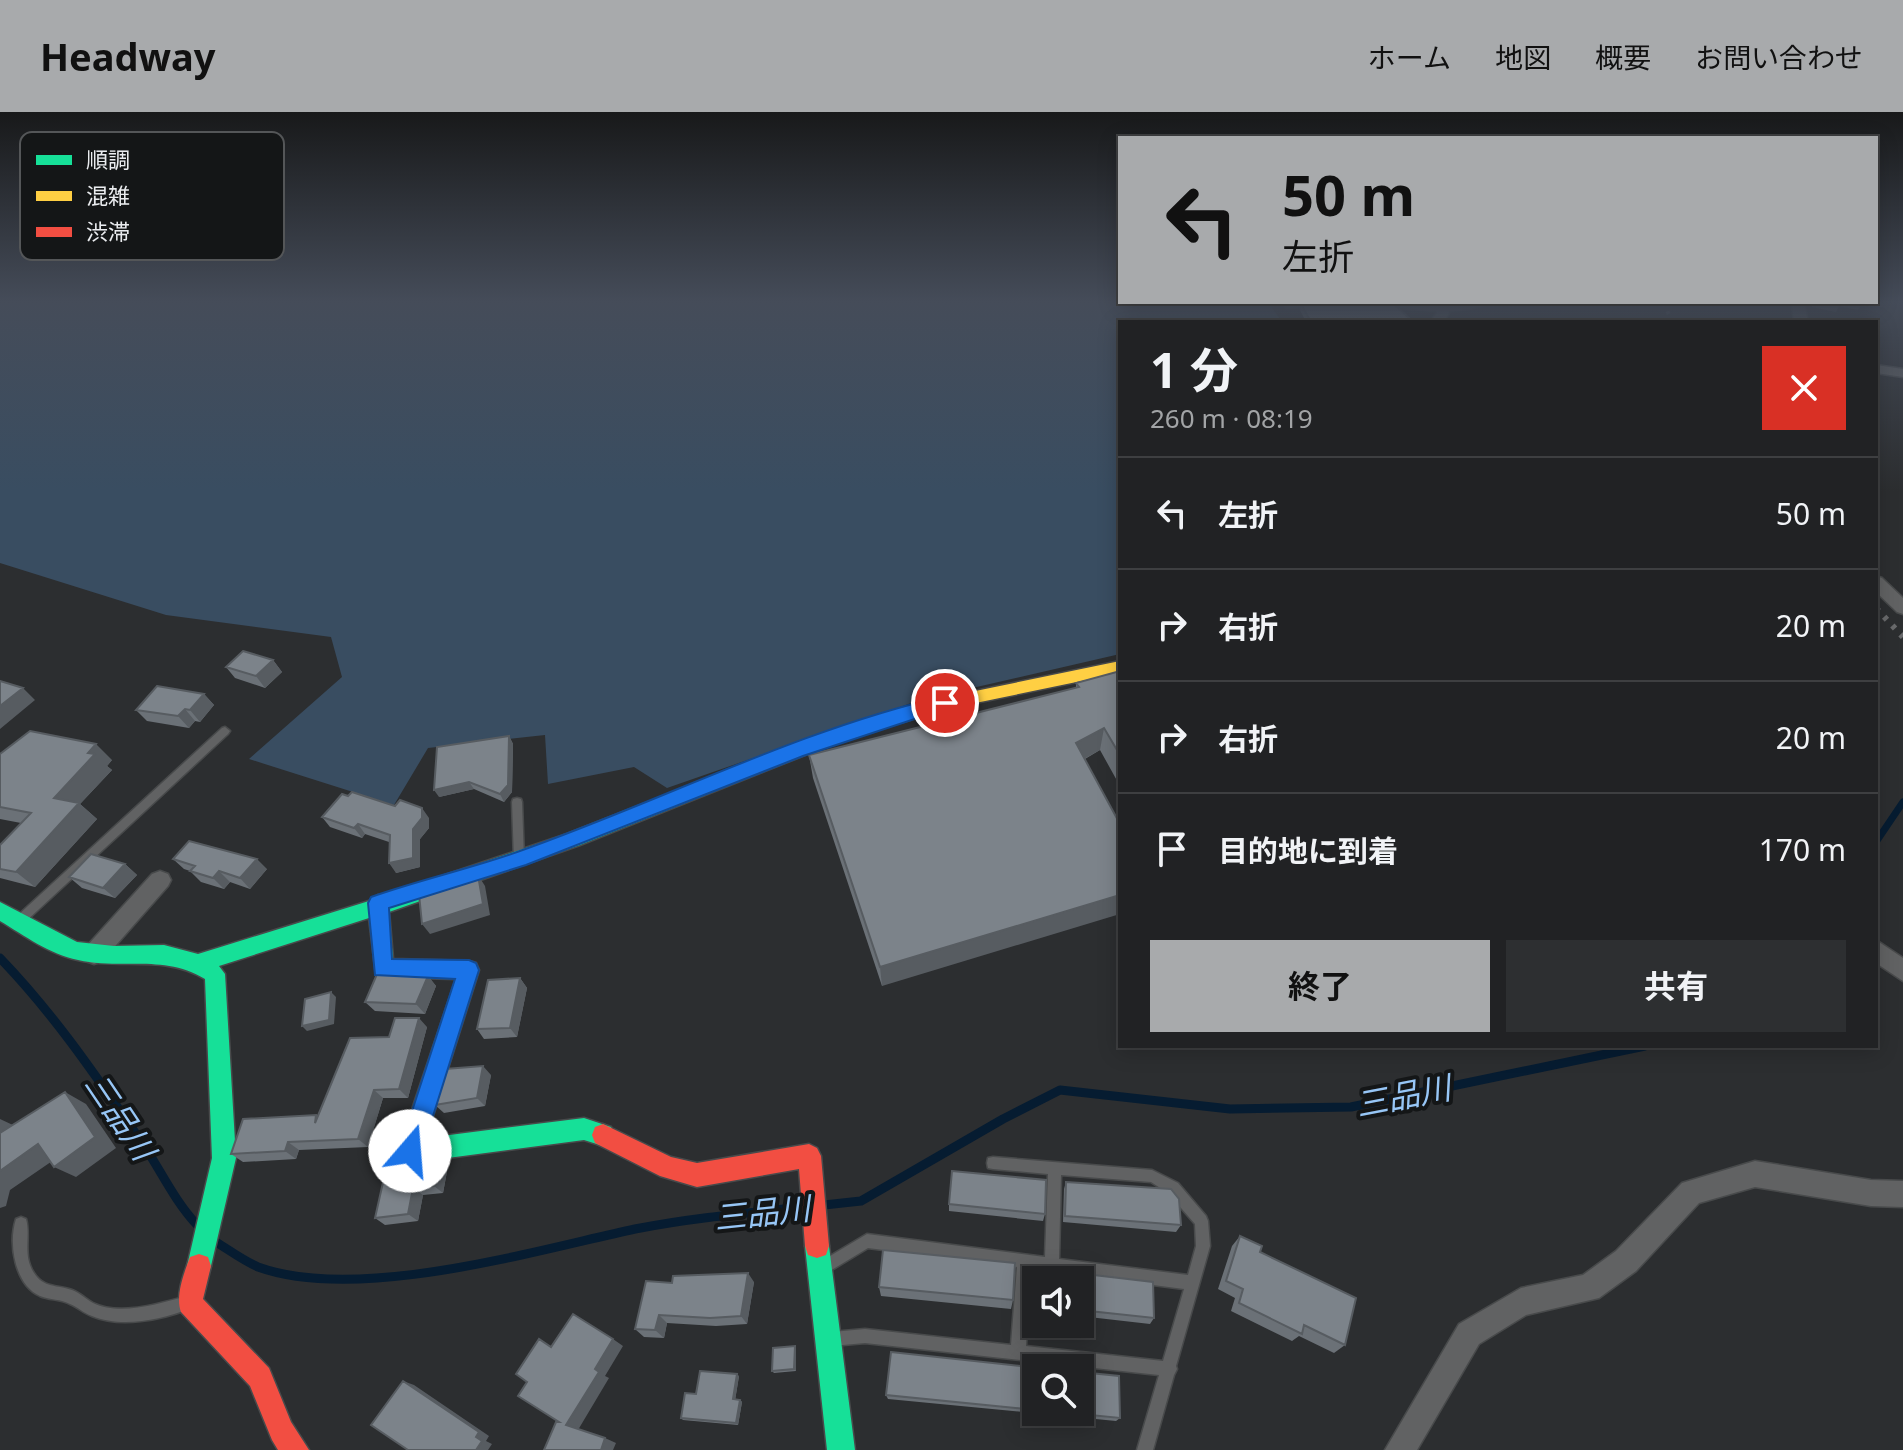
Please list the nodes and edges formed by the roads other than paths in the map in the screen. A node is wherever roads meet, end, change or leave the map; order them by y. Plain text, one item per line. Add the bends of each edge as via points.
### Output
1 (1878, 369) edge
2 (1903, 373) edge
3 (1878, 584) edge
4 (1903, 608) edge
5 (1118, 667) edge
6 (225, 731) dead end
7 (517, 802) dead end
8 (519, 860) junction
9 (160, 880) dead end
10 (378, 903) junction
11 (0, 911) edge
12 (19, 921) junction
13 (1878, 952) edge
14 (94, 954) junction
15 (202, 962) junction
16 (1903, 971) edge
17 (993, 1163) dead end
18 (1055, 1168) junction
19 (1903, 1194) edge
20 (21, 1224) dead end
21 (1024, 1261) junction
22 (1052, 1265) junction
23 (818, 1271) junction
24 (1193, 1283) junction
25 (190, 1303) junction
26 (826, 1340) junction
27 (1018, 1352) junction
28 (1170, 1369) junction
29 (295, 1450) edge
30 (841, 1450) edge
31 (1145, 1450) edge
32 (1400, 1450) edge

1 - 2 street
3 - 4 street
5 - 8 street via 918,709
6 - 12 lane
7 - 8 lane
8 - 10 street
9 - 14 street
10 - 15 street
10 - 23 street via 383,968 469,970 410,1151 584,1129 613,1138 668,1168 697,1175 809,1156
11 - 12 street
12 - 14 street via 76,951
13 - 16 street
14 - 15 street via 177,952
15 - 25 street via 215,974 224,1158
17 - 18 lane
18 - 22 lane
18 - 24 lane via 1152,1176 1173,1188 1201,1221 1203,1246
19 - 32 street via 1755,1174 1691,1192 1626,1261 1589,1288 1521,1302 1469,1334
20 - 25 lane via 17,1239 22,1260 41,1290 116,1314
21 - 22 lane
21 - 23 lane via 867,1241
21 - 27 lane
22 - 24 lane
23 - 26 street
24 - 28 lane
25 - 29 street via 260,1377 281,1431
26 - 27 lane via 865,1336
26 - 30 street
27 - 28 lane
28 - 31 lane

